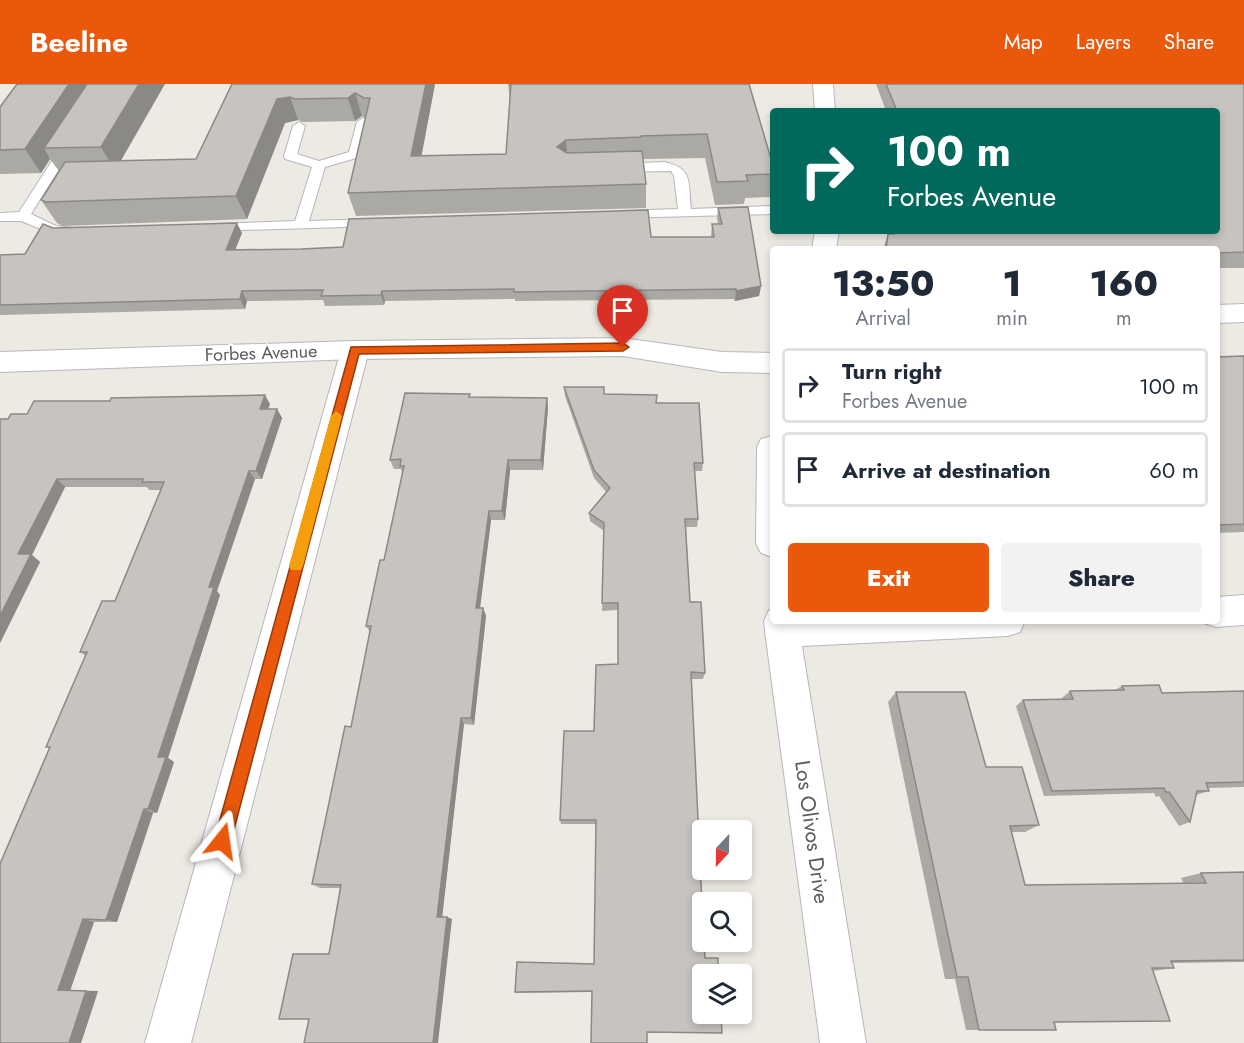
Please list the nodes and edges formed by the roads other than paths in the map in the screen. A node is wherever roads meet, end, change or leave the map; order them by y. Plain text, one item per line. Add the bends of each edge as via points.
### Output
1 (823, 84) edge
2 (825, 108) edge
3 (363, 122) edge
4 (299, 126) dead end
5 (78, 130) edge
6 (319, 165) junction
7 (600, 169) edge
8 (770, 210) edge
9 (685, 213) junction
10 (613, 215) edge
11 (23, 216) junction
12 (0, 217) edge
13 (385, 222) edge
14 (301, 225) junction
15 (198, 228) edge
16 (83, 231) edge
17 (1244, 313) edge
18 (1220, 314) edge
19 (355, 350) junction
20 (0, 362) edge
21 (770, 363) edge
22 (1244, 610) edge
23 (1220, 612) edge
24 (872, 624) edge
25 (782, 626) edge
26 (168, 1043) edge
27 (843, 1043) edge

1 - 2 street
3 - 6 lane via 355,154
4 - 6 lane via 290,156
5 - 11 lane
6 - 14 lane
7 - 9 lane via 675,168 681,175
8 - 9 lane
9 - 10 lane
11 - 12 lane
11 - 16 lane via 60,232
13 - 14 lane
14 - 15 lane
17 - 18 street
19 - 20 street, Forbes Avenue
19 - 21 street, Forbes Avenue via 623,347 722,362
19 - 26 street
22 - 23 street
24 - 25 street
25 - 27 street, Los Olivos Drive

